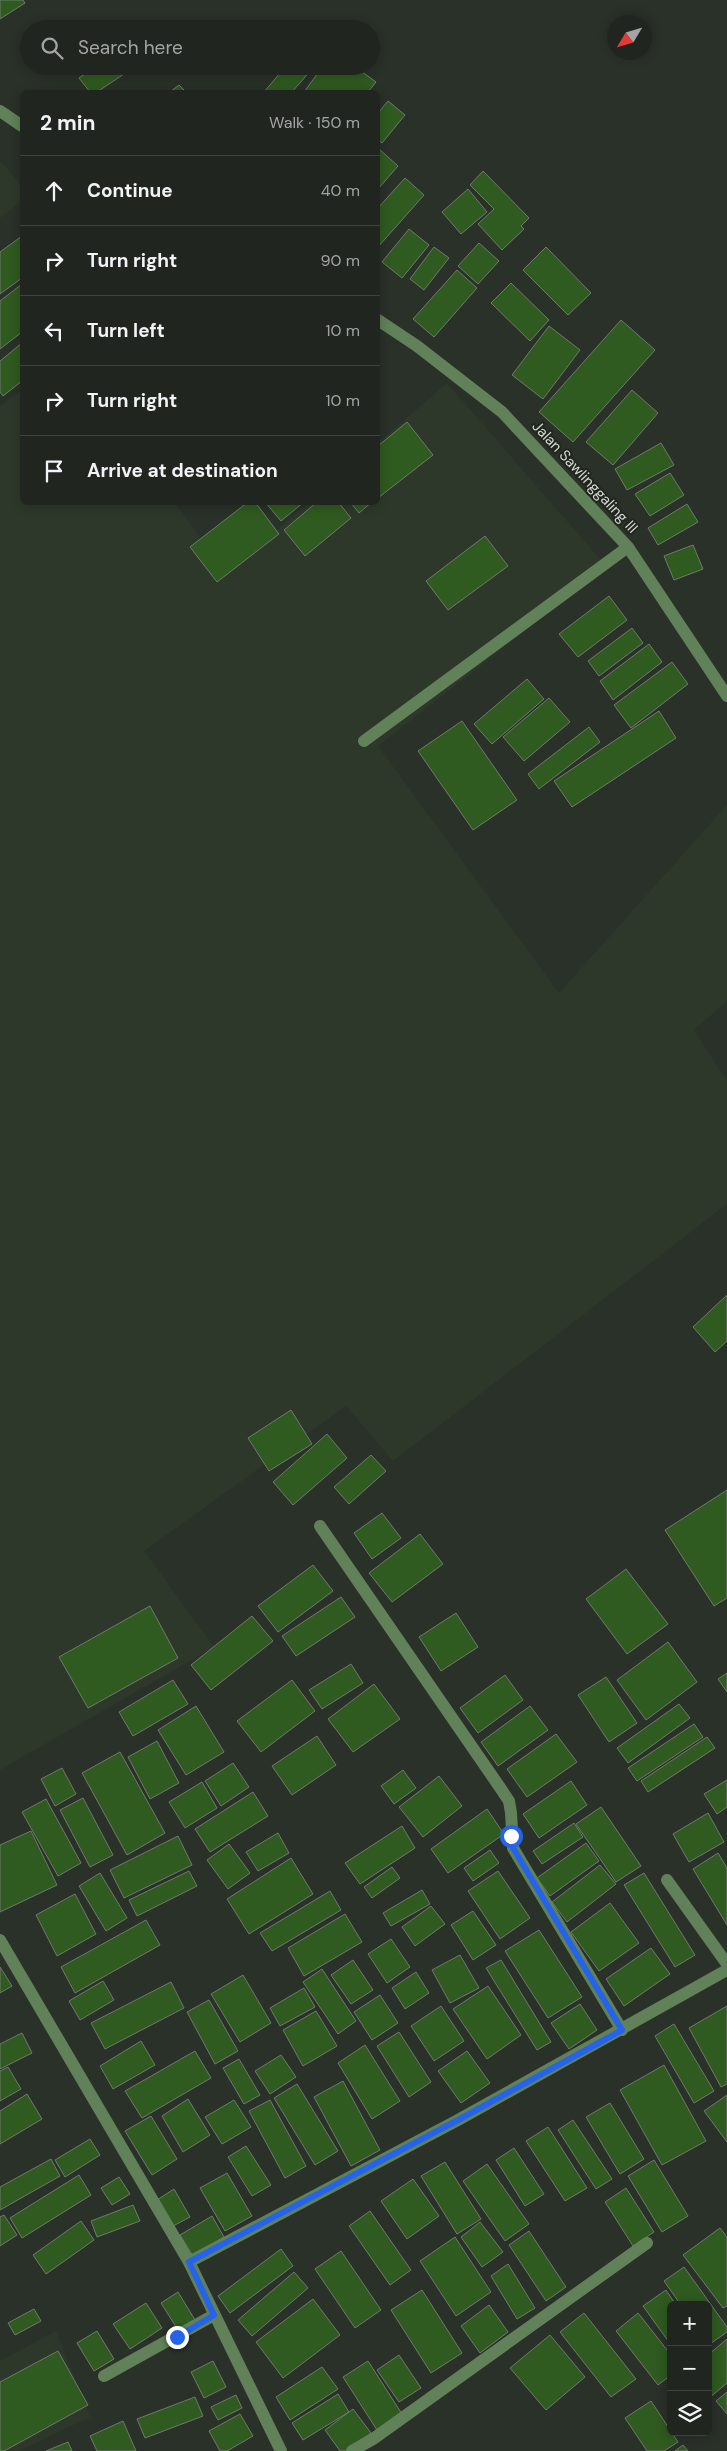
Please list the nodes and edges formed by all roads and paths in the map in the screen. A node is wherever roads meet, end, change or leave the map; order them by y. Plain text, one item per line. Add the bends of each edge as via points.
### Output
1 (0, 111) edge
2 (20, 125) edge
3 (380, 321) edge
4 (628, 547) junction
5 (727, 696) edge
6 (364, 741) dead end
7 (320, 1526) dead end
8 (667, 1880) dead end
9 (0, 1940) edge
10 (727, 1964) edge
11 (727, 1970) edge
12 (622, 2030) junction
13 (647, 2244) dead end
14 (189, 2262) junction
15 (214, 2315) junction
16 (104, 2376) dead end
17 (281, 2451) edge
18 (352, 2451) edge

1 - 2 street
3 - 4 street, Jalan Sawlinggaling III via 502,412
4 - 5 street, Jalan Sawlinggaling III
4 - 6 street
7 - 12 street via 502,1789 509,1801 513,1848
8 - 10 street
9 - 14 street
11 - 12 street
12 - 14 street
13 - 18 street
14 - 15 street
15 - 16 street
15 - 17 street

